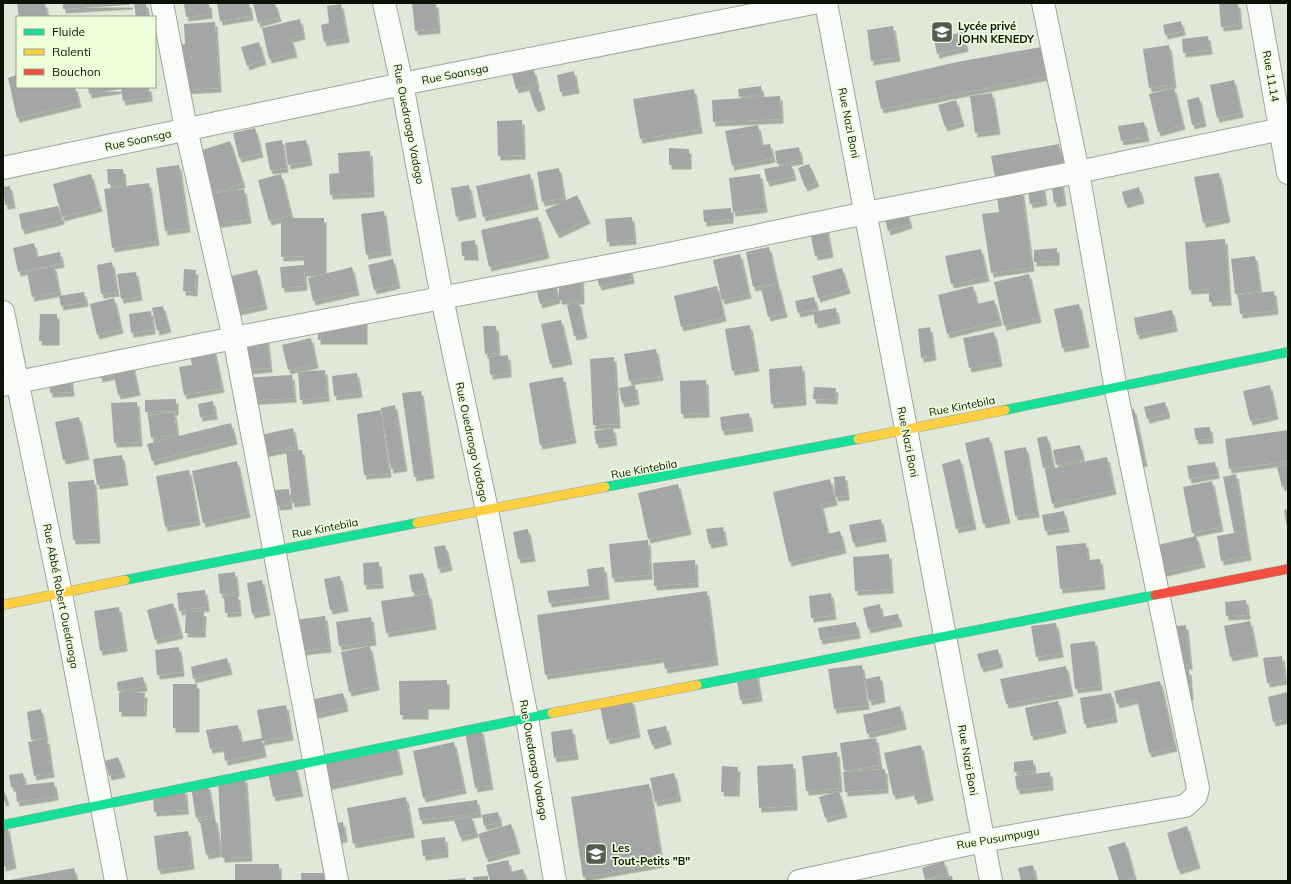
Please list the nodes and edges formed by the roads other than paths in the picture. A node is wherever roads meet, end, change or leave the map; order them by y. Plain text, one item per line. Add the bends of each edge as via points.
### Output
1 (162, 3) edge
2 (384, 3) edge
3 (813, 3) edge
4 (826, 3) edge
5 (1043, 3) edge
6 (1258, 3) edge
7 (402, 84) junction
8 (186, 129) junction
9 (1281, 129) junction
10 (3, 168) edge
11 (1078, 172) junction
12 (1288, 173) edge
13 (866, 213) junction
14 (442, 298) junction
15 (3, 312) edge
16 (234, 338) junction
17 (1288, 352) edge
18 (11, 384) edge
19 (1116, 390) junction
20 (905, 429) junction
21 (487, 510) junction
22 (273, 551) junction
23 (1288, 569) edge
24 (61, 594) junction
25 (1157, 595) junction
26 (3, 605) edge
27 (946, 636) junction
28 (527, 718) junction
29 (315, 763) junction
30 (101, 806) junction
31 (3, 825) edge
32 (983, 840) junction
33 (116, 881) edge
34 (337, 881) edge
35 (555, 881) edge
36 (799, 881) edge
37 (991, 881) edge

1 - 8 street
2 - 7 street, Rue Ouedraogo Vadogo
3 - 7 street, Rue Soansga
4 - 13 street, Rue Nazi Boni
5 - 11 street
6 - 9 street, Rue 11.14
7 - 8 street, Rue Soansga
7 - 14 street, Rue Ouedraogo Vadogo
8 - 10 street, Rue Soansga
8 - 16 street
9 - 11 street
9 - 12 street, Rue 11.14
11 - 13 street
11 - 19 street
13 - 14 street
13 - 20 street, Rue Nazi Boni
14 - 16 street
14 - 21 street, Rue Ouedraogo Vadogo
15 - 18 street, Rue Abbé Robert Ouedraogo
16 - 18 street
16 - 22 street
17 - 19 street, Rue Kintebila
18 - 24 street, Rue Abbé Robert Ouedraogo
19 - 20 street, Rue Kintebila
19 - 25 street
20 - 21 street, Rue Kintebila via 696,472
20 - 27 street, Rue Nazi Boni
21 - 22 street, Rue Kintebila
21 - 28 street, Rue Ouedraogo Vadogo
22 - 24 street, Rue Kintebila
22 - 29 street
23 - 25 street
24 - 26 street, Rue Kintebila
24 - 30 street, Rue Abbé Robert Ouedraogo
25 - 27 street
25 - 32 street, Rue Pusumpugu via 1198,788 1196,796 1185,806
27 - 28 street
27 - 32 street, Rue Nazi Boni
28 - 29 street
28 - 35 street, Rue Ouedraogo Vadogo
29 - 30 street
29 - 34 street
30 - 31 street
30 - 33 street, Rue Abbé Robert Ouedraogo
32 - 36 street, Rue Pusumpugu
32 - 37 street, Rue Nazi Boni

